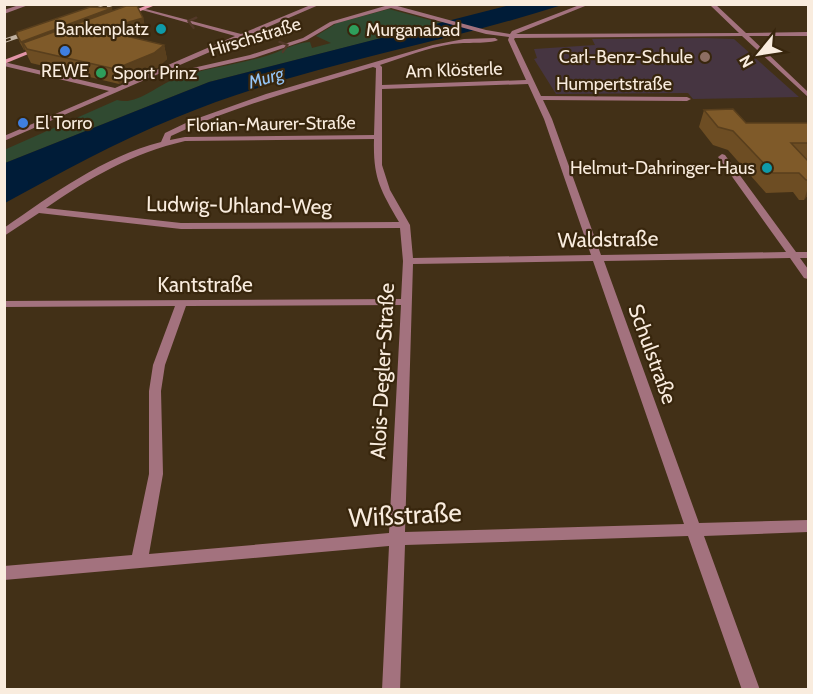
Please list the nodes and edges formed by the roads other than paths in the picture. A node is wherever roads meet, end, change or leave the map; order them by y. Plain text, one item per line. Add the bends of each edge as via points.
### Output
1 (29, 4) edge
2 (156, 4) edge
3 (319, 4) edge
4 (381, 4) edge
5 (588, 4) edge
6 (714, 6) dead end
7 (390, 7) junction
8 (144, 9) junction
9 (6, 10) edge
10 (120, 17) edge
11 (741, 34) junction
12 (808, 34) edge
13 (241, 36) junction
14 (512, 38) junction
15 (51, 44) edge
16 (4, 63) edge
17 (374, 65) junction
18 (159, 72) junction
19 (531, 82) junction
20 (379, 87) junction
21 (114, 90) junction
22 (808, 95) edge
23 (540, 98) junction
24 (687, 99) dead end
25 (377, 137) junction
26 (4, 139) edge
27 (165, 142) junction
28 (722, 157) dead end
29 (38, 210) junction
30 (405, 225) junction
31 (4, 233) edge
32 (793, 255) junction
33 (808, 255) edge
34 (598, 259) junction
35 (408, 261) junction
36 (808, 276) edge
37 (405, 302) junction
38 (182, 303) junction
39 (4, 304) edge
40 (808, 526) edge
41 (694, 531) junction
42 (396, 539) junction
43 (139, 562) junction
44 (4, 573) edge
45 (391, 690) edge
46 (751, 690) edge

1 - 9 street
2 - 8 street
3 - 13 street
4 - 7 street
5 - 14 street via 526,26 514,32
6 - 11 street
7 - 14 street
18 -> 7 street, Hirschstraße via 184,72 252,57 304,39 332,23
8 - 10 street
13 -> 8 street
11 - 12 street
11 - 14 street
11 - 22 street
13 - 18 street
14 - 17 street via 472,39
14 - 19 street, Schulstraße
15 - 16 street
16 - 21 street
17 - 20 street, Alois-Degler-Straße via 380,67
17 - 27 street via 231,108 183,127 168,135
18 - 21 street
19 - 20 street, Am Klösterle
19 - 23 street, Schulstraße
20 - 25 street, Alois-Degler-Straße
21 - 26 street
23 - 24 street, Humpertstraße
23 - 34 street, Schulstraße
25 - 27 street, Florian-Maurer-Straße
25 - 30 street, Alois-Degler-Straße via 378,165 385,190
27 - 29 street via 111,164
28 - 32 street
29 - 30 street, Ludwig-Uhland-Weg via 181,226
29 - 31 street
30 - 35 street, Alois-Degler-Straße
32 - 33 street, Waldstraße
32 - 34 street, Waldstraße
32 - 36 street
34 - 35 street, Waldstraße
34 - 41 street, Schulstraße
35 - 37 street, Alois-Degler-Straße
37 - 38 street, Kantstraße
37 - 42 street, Alois-Degler-Straße
38 - 39 street, Kantstraße
38 - 43 street via 159,365 154,391 156,474
40 - 41 street, Wißstraße
41 - 42 street, Wißstraße
41 - 46 street, Schulstraße
42 - 43 street, Wißstraße
42 - 45 street, Alois-Degler-Straße
43 - 44 street, Wißstraße

